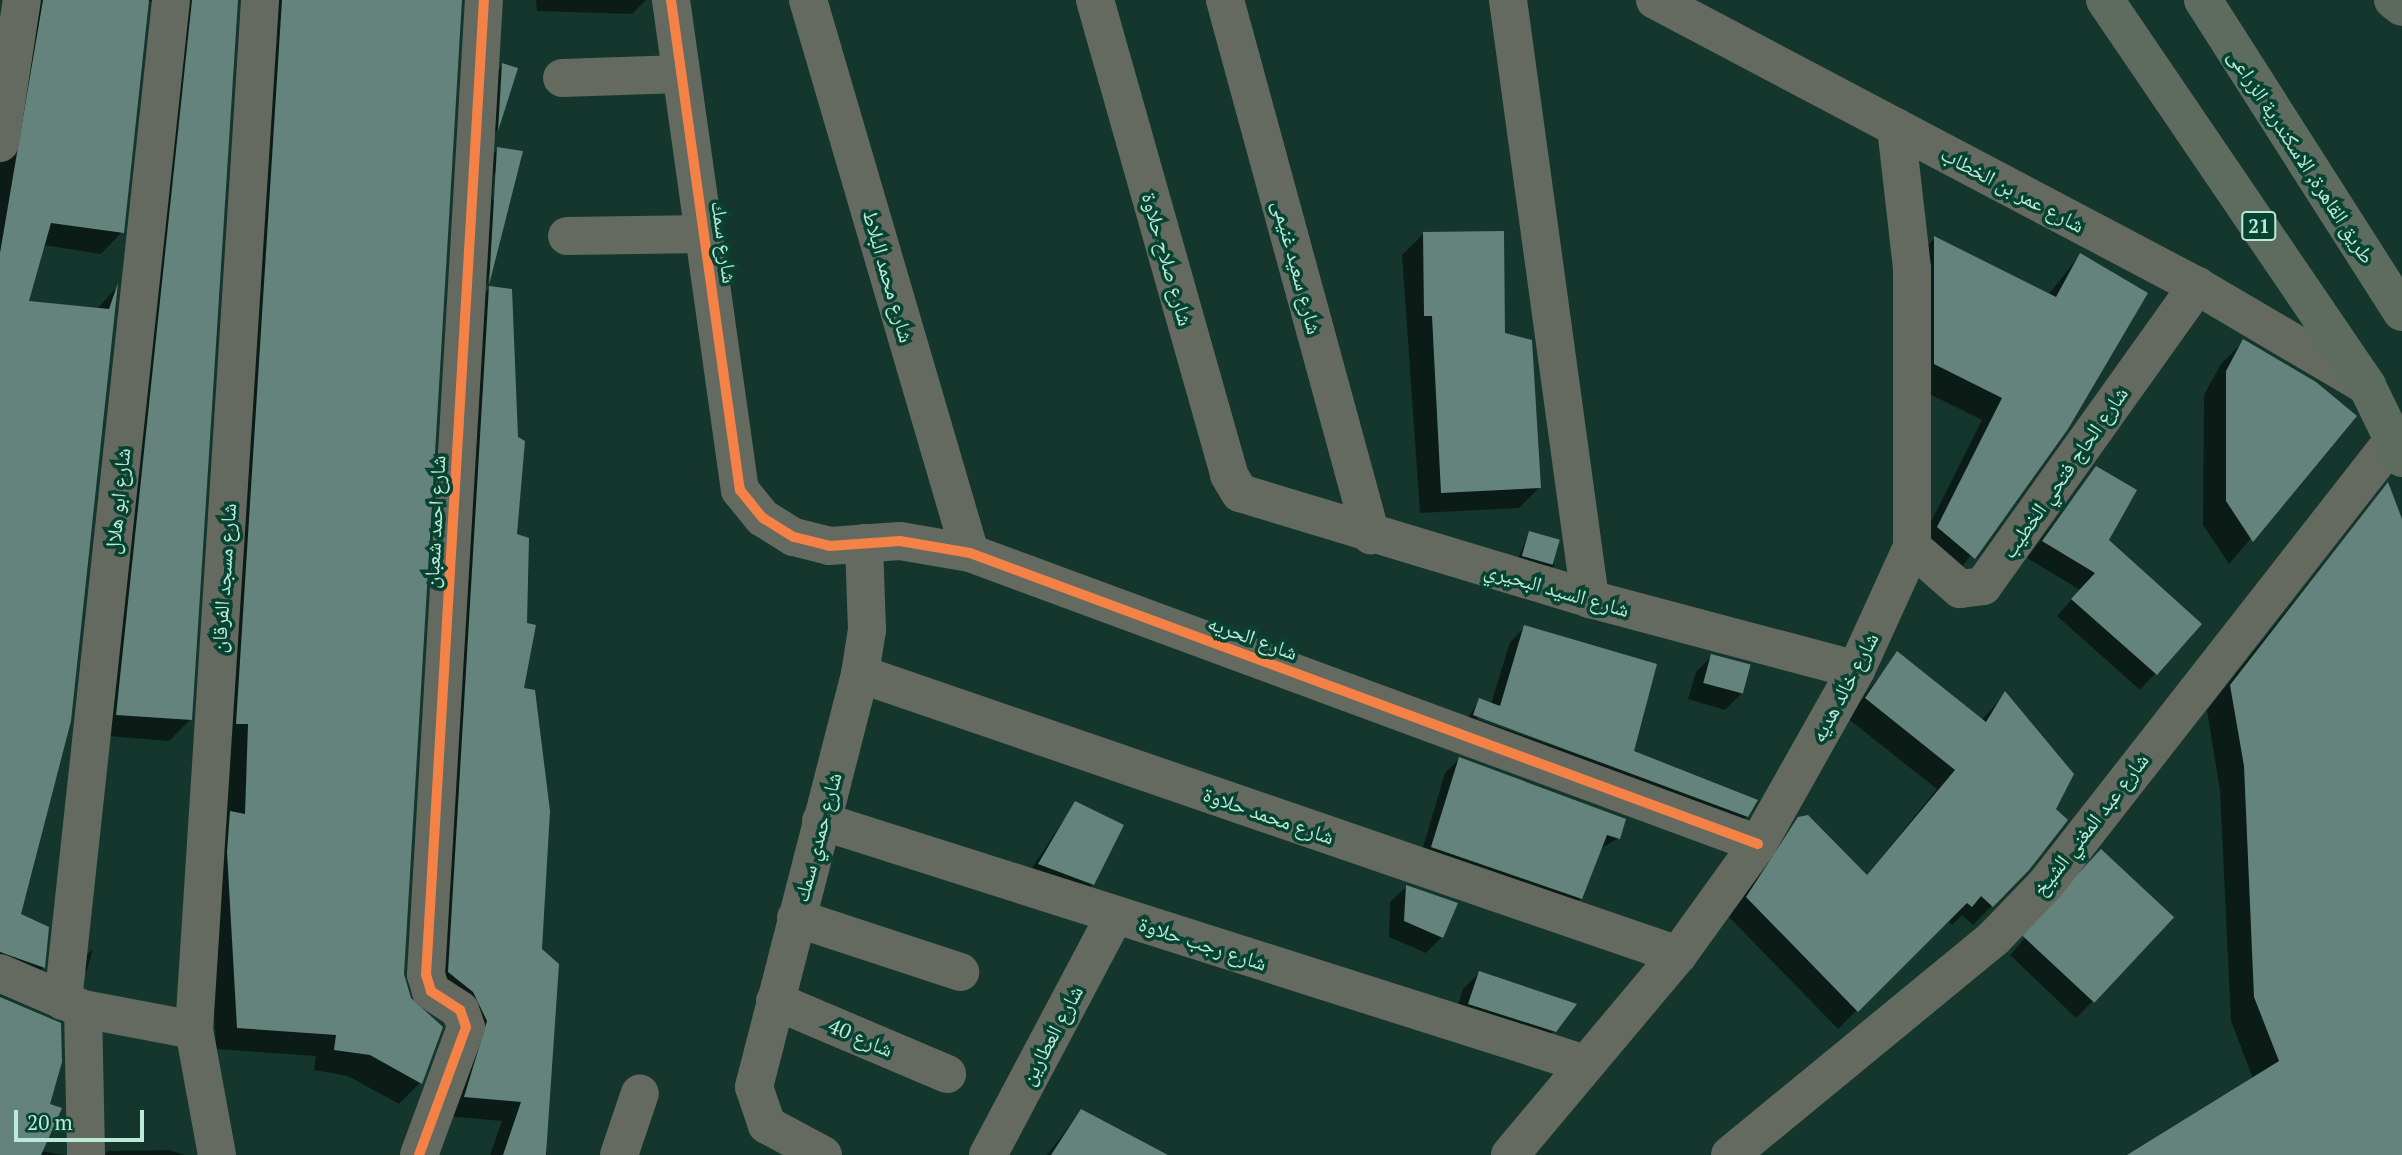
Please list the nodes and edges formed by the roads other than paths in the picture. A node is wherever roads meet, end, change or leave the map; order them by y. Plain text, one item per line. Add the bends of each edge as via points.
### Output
1 (22, 0) edge
2 (171, 0) edge
3 (260, 0) edge
4 (484, 0) edge
5 (671, 0) edge
6 (808, 0) edge
7 (1095, 0) edge
8 (1225, 0) edge
9 (1508, 0) edge
10 (1655, 0) edge
11 (2105, 0) edge
12 (2203, 0) edge
13 (2393, 0) edge
14 (2402, 7) edge
15 (681, 74) junction
16 (562, 78) dead end
17 (1896, 127) junction
18 (0, 143) edge
19 (704, 234) junction
20 (567, 236) dead end
21 (2197, 286) junction
22 (2402, 312) edge
23 (2367, 386) junction
24 (2398, 449) edge
25 (740, 490) joint
26 (1259, 503) joint
27 (1371, 535) junction
28 (864, 543) junction
29 (1912, 547) junction
30 (970, 553) junction
31 (1590, 599) junction
32 (1856, 670) junction
33 (860, 674) junction
34 (821, 821) junction
35 (1758, 844) junction
36 (1115, 915) junction
37 (796, 918) junction
38 (1678, 955) junction
39 (960, 972) dead end
40 (0, 973) edge
41 (775, 1001) junction
42 (73, 1005) junction
43 (194, 1030) junction
44 (1584, 1064) junction
45 (947, 1074) dead end
46 (640, 1093) dead end
47 (86, 1155) edge
48 (217, 1155) edge
49 (419, 1155) edge
50 (619, 1155) edge
51 (822, 1155) edge
52 (988, 1155) edge
53 (1510, 1155) edge
54 (1730, 1155) edge

1 - 18 street
2 - 42 street, شارع ابو هلال
3 - 43 street, شارع مسجد الفرقان
4 - 49 street, شارع احمد شعبان via 426,975 431,991 460,1010 466,1027
5 - 15 street, شارع سمك
6 - 30 street, شارع محمد البلاط
7 - 26 street, شارع صلاح حلاوة via 1229,475 1240,494
8 - 27 street, شارع سعيد غنيمى
9 - 31 street
10 - 17 street, شارع عمر بن الخطاب
11 - 23 highway, 21
12 - 22 highway, طريق القاهرة, الاسكندرية الزراعى
13 - 14 main road
15 - 16 street
15 - 19 street, شارع سمك
17 - 21 street, شارع عمر بن الخطاب
17 - 29 street, شارع خالد هديه via 1913,281
19 - 20 street
19 - 25 street, شارع سمك
21 - 23 street, شارع عمر بن الخطاب
21 - 29 street, شارع الحاج فتحي الخطيب via 1983,586 1960,589
23 - 24 highway, 21
24 - 54 street, شارع عبد المغني الشيخ via 2046,884 1994,938
25 - 28 street, شارع الحريه via 763,518 794,537 828,546
26 - 27 street, شارع السيد البحيري
27 - 31 street, شارع السيد البحيري
28 - 30 street, شارع الحريه via 900,541
28 - 33 street, شارع حمدي سمك via 867,630
29 - 32 street, شارع خالد هديه
30 - 35 street, شارع الحريه
31 - 32 street, شارع السيد البحيري
32 - 35 street, شارع خالد هديه
33 - 34 street, شارع حمدي سمك
33 - 38 street, شارع محمد حلاوة
34 - 36 street, شارع رجب حلاوة
34 - 37 street, شارع حمدي سمك
35 - 38 street, شارع خالد هديه
36 - 44 street, شارع رجب حلاوة
36 - 52 street, شارع العطارين
37 - 39 street
37 - 41 street, شارع حمدي سمك
38 - 44 street, شارع خالد هديه
40 - 42 street
41 - 45 street, شارع 40
41 - 51 street, شارع حمدي سمك via 754,1087 767,1125
42 - 43 street
42 - 47 street, شارع ابو هلال
43 - 48 street, شارع مسجد الفرقان
44 - 53 street, شارع خالد هديه
46 - 50 street

